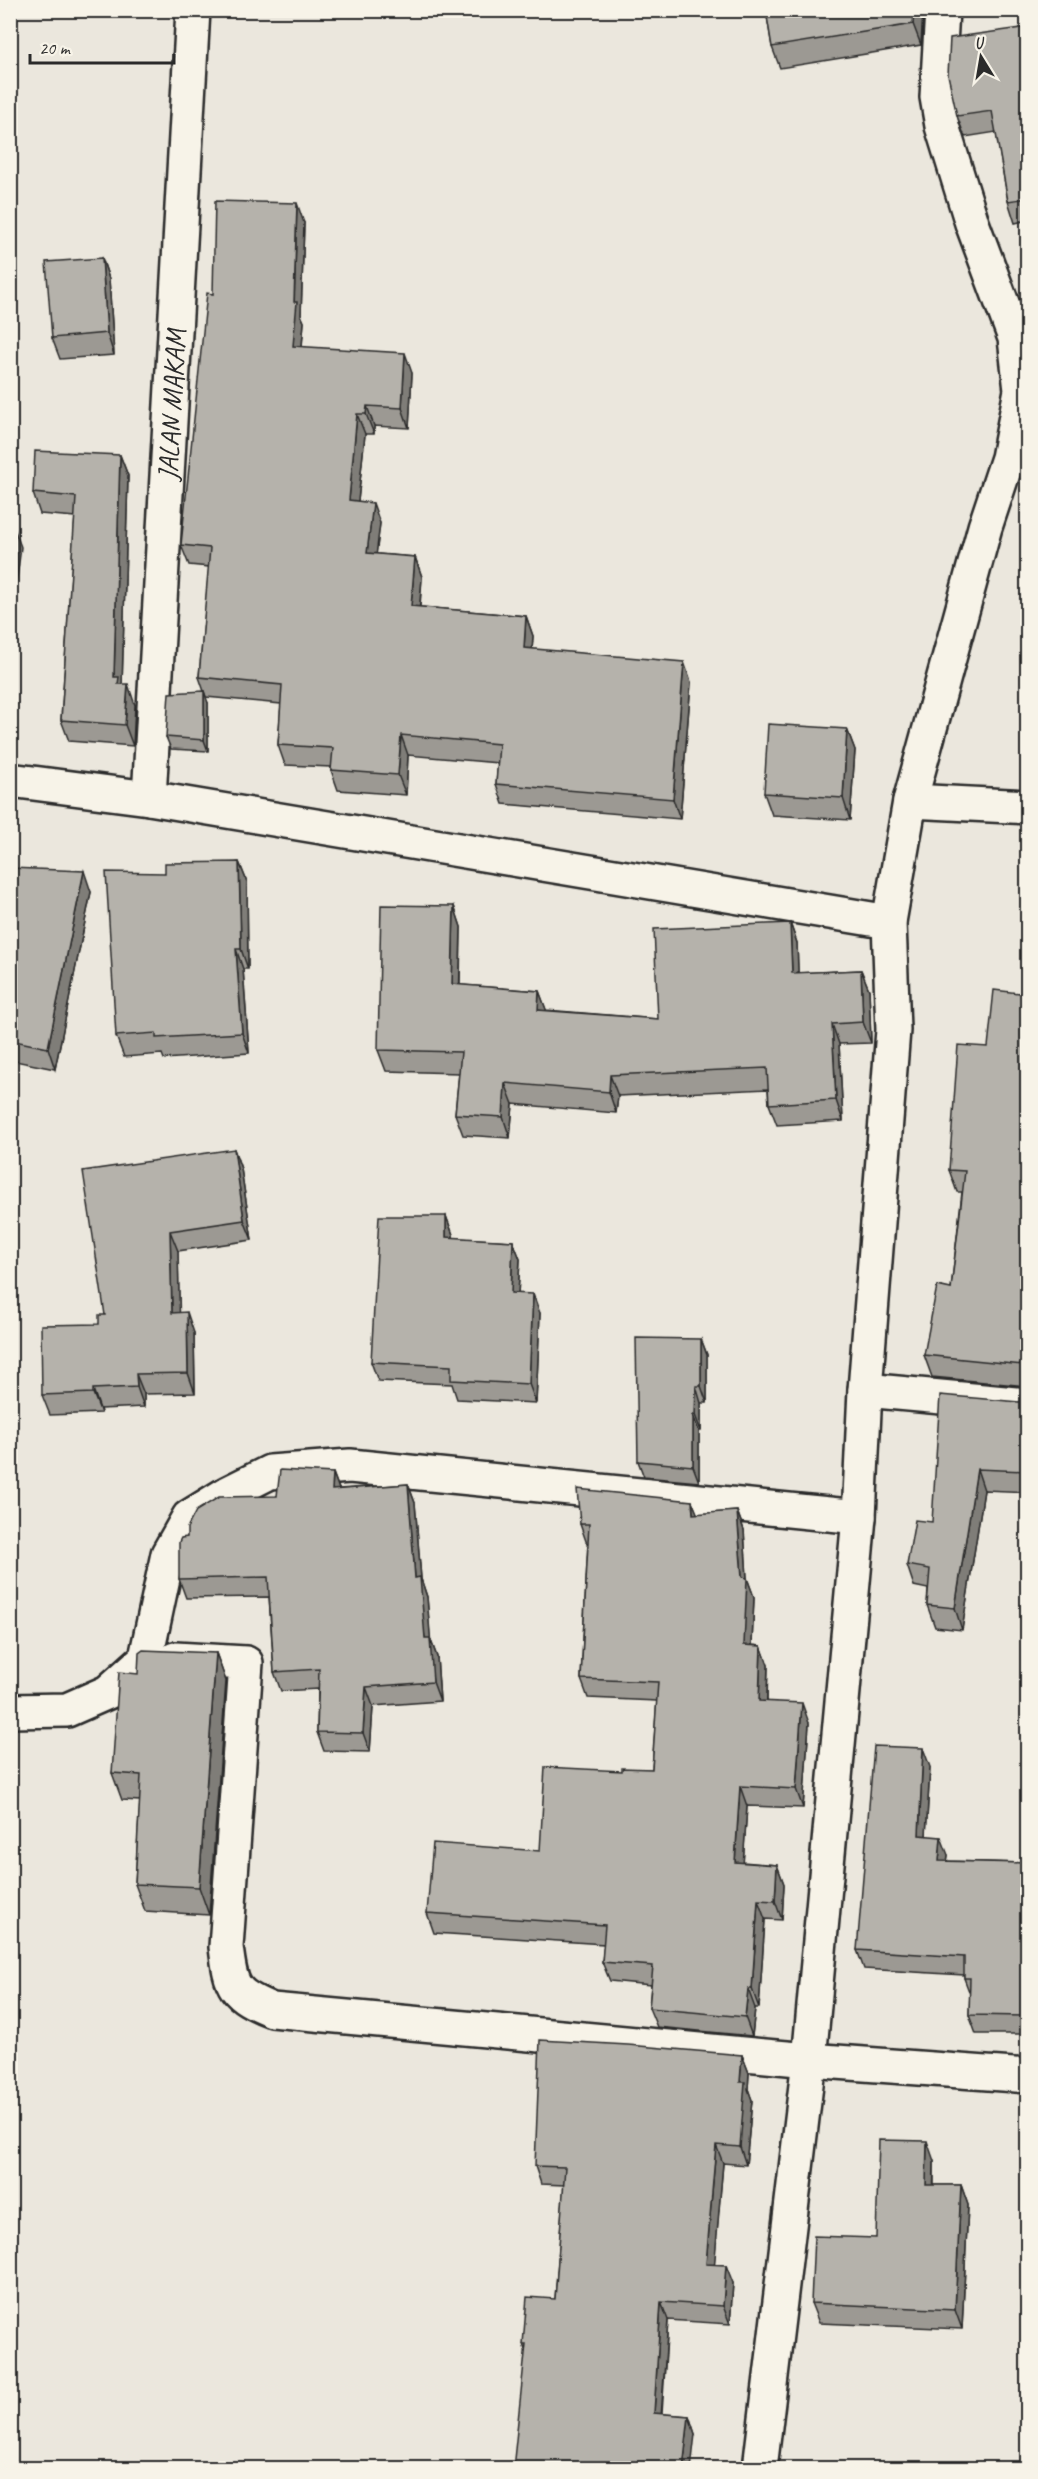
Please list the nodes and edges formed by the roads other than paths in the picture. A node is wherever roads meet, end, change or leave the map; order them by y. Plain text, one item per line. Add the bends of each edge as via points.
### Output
1 (193, 10) edge
2 (942, 10) edge
3 (10, 780) edge
4 (149, 798) junction
5 (910, 801) junction
6 (1028, 807) edge
7 (889, 922) junction
8 (866, 1390) junction
9 (1028, 1405) edge
10 (859, 1516) junction
11 (146, 1658) junction
12 (10, 1711) edge
13 (809, 2060) junction
14 (1028, 2076) edge
15 (760, 2469) edge

1 - 4 street, JALAN MAKAM
2 - 5 street via 937,97 942,126 972,223 1015,338 1021,390 1008,458 985,527
3 - 4 street
4 - 7 street
5 - 6 street
5 - 7 street
7 - 8 street via 893,1030
8 - 9 street
8 - 10 street
10 - 11 street via 350,1466 270,1472 189,1517 168,1554
10 - 13 street
11 - 12 street via 108,1692 67,1710
11 - 13 street via 246,1663 226,1947 230,1978 246,1999 272,2010
13 - 14 street
13 - 15 street

